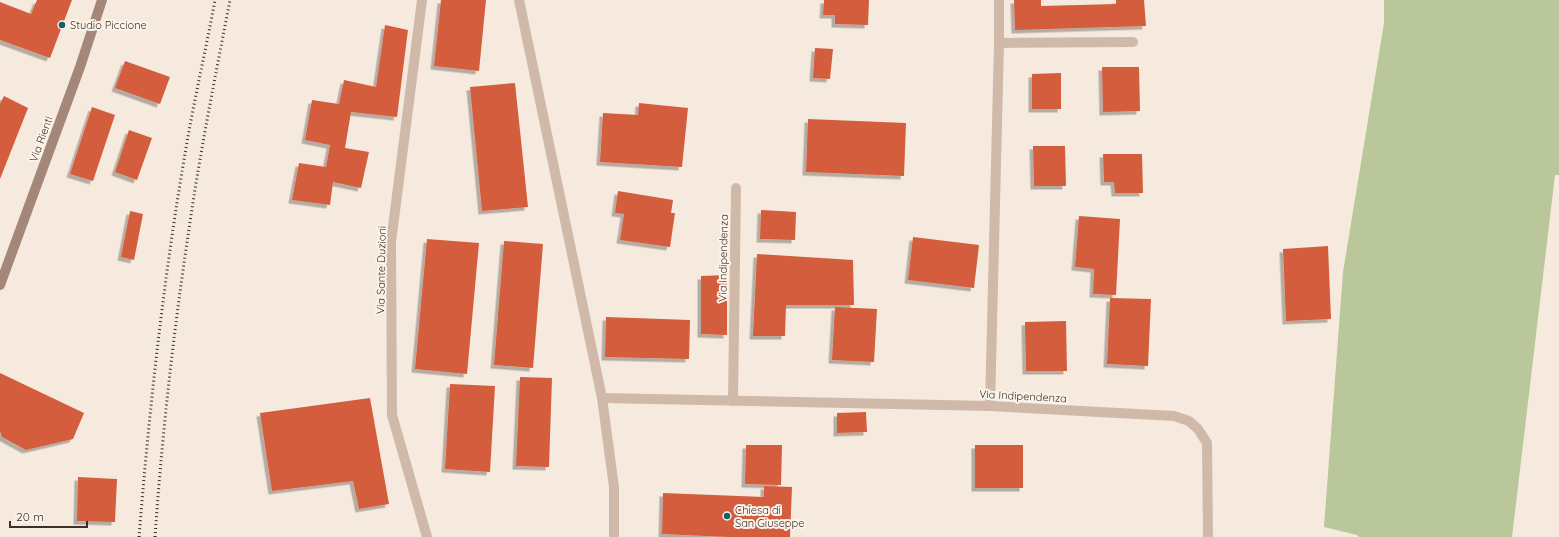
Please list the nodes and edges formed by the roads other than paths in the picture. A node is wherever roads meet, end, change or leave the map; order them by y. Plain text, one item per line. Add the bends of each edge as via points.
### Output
1 (102, 0) edge
2 (422, 0) edge
3 (519, 0) edge
4 (999, 0) edge
5 (1133, 42) dead end
6 (999, 43) junction
7 (736, 188) dead end
8 (0, 285) edge
9 (602, 398) junction
10 (733, 401) junction
11 (990, 406) junction
12 (427, 537) edge
13 (614, 537) edge
14 (1208, 537) edge

1 - 8 main road, Via Rienti
2 - 12 street, Via Sante Duzioni via 391,242 392,415
3 - 9 street
4 - 6 street
5 - 6 street
6 - 11 street
7 - 10 street, Via Indipendenza
9 - 10 street, Via Indipendenza
9 - 13 street via 614,487
10 - 11 street, Via Indipendenza
11 - 14 street, Via Indipendenza via 1174,416 1189,421 1207,442

